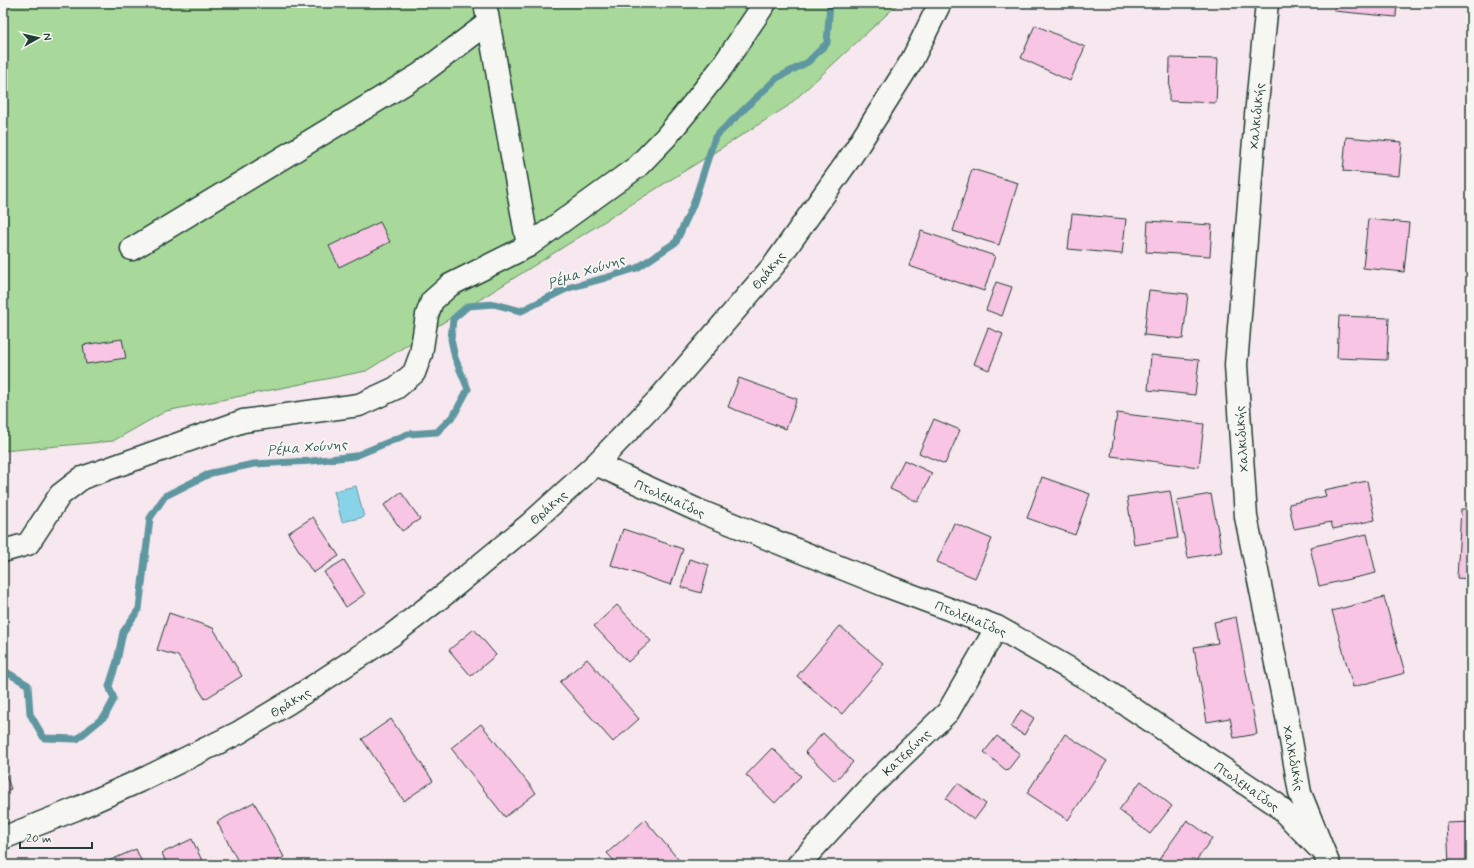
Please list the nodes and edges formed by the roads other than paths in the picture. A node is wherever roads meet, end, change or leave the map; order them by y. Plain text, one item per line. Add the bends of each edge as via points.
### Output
1 (765, 3) edge
2 (940, 3) edge
3 (1267, 3) edge
4 (486, 13) edge
5 (528, 246) junction
6 (132, 249) dead end
7 (596, 464) junction
8 (3, 551) edge
9 (997, 627) junction
10 (3, 838) edge
11 (1327, 860) edge
12 (798, 865) edge

1 - 5 street via 722,67 666,137 637,167
2 - 7 street, Θράκης via 912,60 852,155 774,265 657,401
3 - 11 street, Χαλκιδικής via 1236,365 1246,517 1300,793
4 - 5 street
4 - 6 street via 419,75
5 - 8 street via 450,285 432,301 427,315 421,354 414,373 396,388 359,405 243,421 82,478 60,495 28,544
7 - 9 street, Πτολεμαΐδος via 697,510
7 - 10 street, Θράκης via 530,524 446,594 392,635 288,703 238,733 148,777 76,810
9 - 11 street, Πτολεμαΐδος via 1091,681 1276,804
9 - 12 street, Κατερίνης via 948,712 867,790

